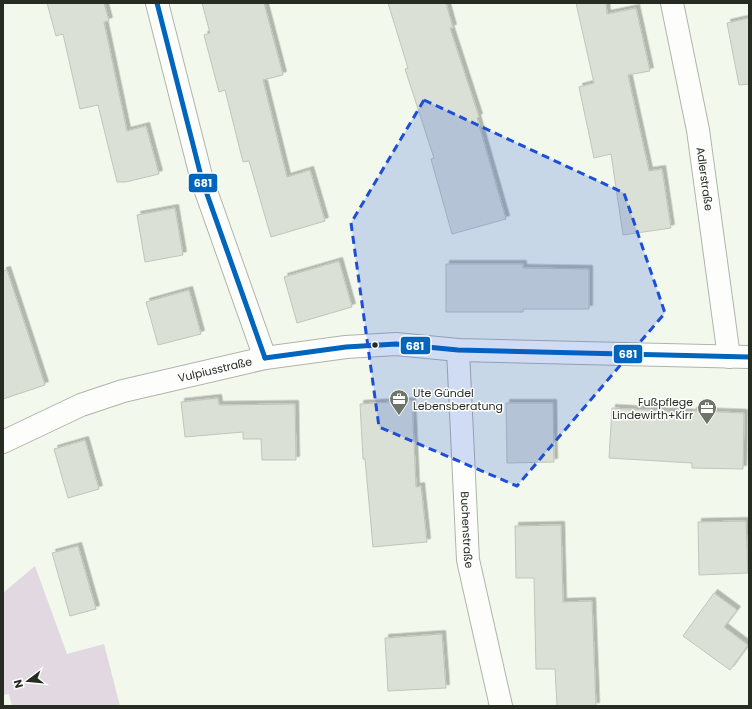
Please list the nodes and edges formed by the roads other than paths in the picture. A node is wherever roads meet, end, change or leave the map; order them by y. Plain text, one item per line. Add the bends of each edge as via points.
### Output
1 (157, 3) edge
2 (672, 3) edge
3 (458, 350) junction
4 (739, 357) edge
5 (266, 358) junction
6 (3, 442) edge
7 (501, 706) edge

1 - 5 street via 202,180
2 - 4 street, Adlerstraße
3 - 4 street, Vulpiusstraße
3 - 5 street, Vulpiusstraße via 396,344 346,347
3 - 7 street, Buchenstraße via 468,560
5 - 6 street, Vulpiusstraße via 119,393 81,405

